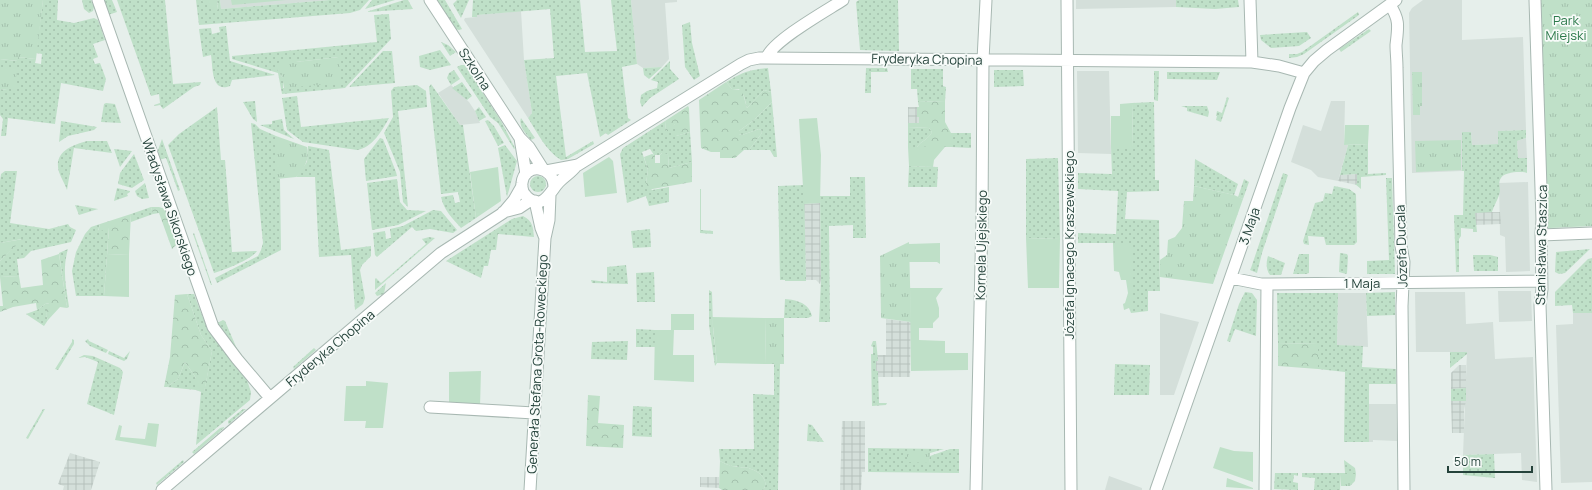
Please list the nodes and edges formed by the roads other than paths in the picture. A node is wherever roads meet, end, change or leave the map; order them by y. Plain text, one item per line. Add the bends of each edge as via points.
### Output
1 (98, 0) edge
2 (430, 0) edge
3 (843, 0) edge
4 (986, 0) edge
5 (1067, 0) edge
6 (1250, 0) edge
7 (1535, 0) edge
8 (1393, 2) edge
9 (767, 57) junction
10 (983, 60) junction
11 (1068, 60) junction
12 (1252, 62) junction
13 (1304, 73) junction
14 (520, 138) junction
15 (578, 164) junction
16 (545, 170) junction
17 (526, 174) junction
18 (522, 186) junction
19 (552, 192) junction
20 (533, 200) junction
21 (503, 213) junction
22 (1592, 233) edge
23 (1541, 235) junction
24 (544, 238) junction
25 (1231, 278) junction
26 (1542, 281) junction
27 (1404, 282) junction
28 (1267, 284) junction
29 (270, 398) junction
30 (430, 407) dead end
31 (534, 413) junction
32 (162, 490) edge
33 (530, 490) edge
34 (976, 490) edge
35 (1071, 490) edge
36 (1156, 490) edge
37 (1264, 490) edge
38 (1404, 490) edge
39 (1546, 490) edge

1 - 29 street, Władysława Sikorskiego via 213,327
2 - 14 street, Szkolna
3 - 9 street via 783,39
4 - 10 street, Kornela Ujejskiego
5 - 11 street, Józefa Ignacego Kraszewskiego
6 - 12 street
7 - 23 street, Stanisława Staszica via 1542,190
8 - 13 street, 3 Maja via 1327,50
8 - 27 street, Józefa Ducala via 1398,32 1397,106
9 - 10 street, Fryderyka Chopina
9 - 15 street, Fryderyka Chopina via 741,64
10 - 11 street, Fryderyka Chopina
10 - 34 street, Kornela Ujejskiego
11 - 12 street, Fryderyka Chopina
11 - 35 street, Józefa Ignacego Kraszewskiego
12 - 13 street, Fryderyka Chopina
13 - 25 street, 3 Maja
14 - 16 street via 532,150
14 - 17 street
15 - 16 street
15 - 19 street
16 - 17 street via 535,169
16 - 19 street via 552,178
17 - 18 street
18 - 20 street via 526,196
18 - 21 street
19 - 20 street via 544,200
19 - 24 street
20 - 21 street
20 - 24 street
21 - 29 street, Fryderyka Chopina via 444,250
22 - 23 street
23 - 26 street, Stanisława Staszica
24 - 31 street, Generała Stefana Grota-Roweckiego
25 - 28 street, 1 Maja
25 - 36 street, 3 Maja
26 - 27 street, 1 Maja
26 - 39 street, Stanisława Staszica via 1540,305
27 - 28 street, 1 Maja
27 - 38 street, Józefa Ducala
28 - 37 street
29 - 32 street, Fryderyka Chopina
30 - 31 street
31 - 33 street, Generała Stefana Grota-Roweckiego

